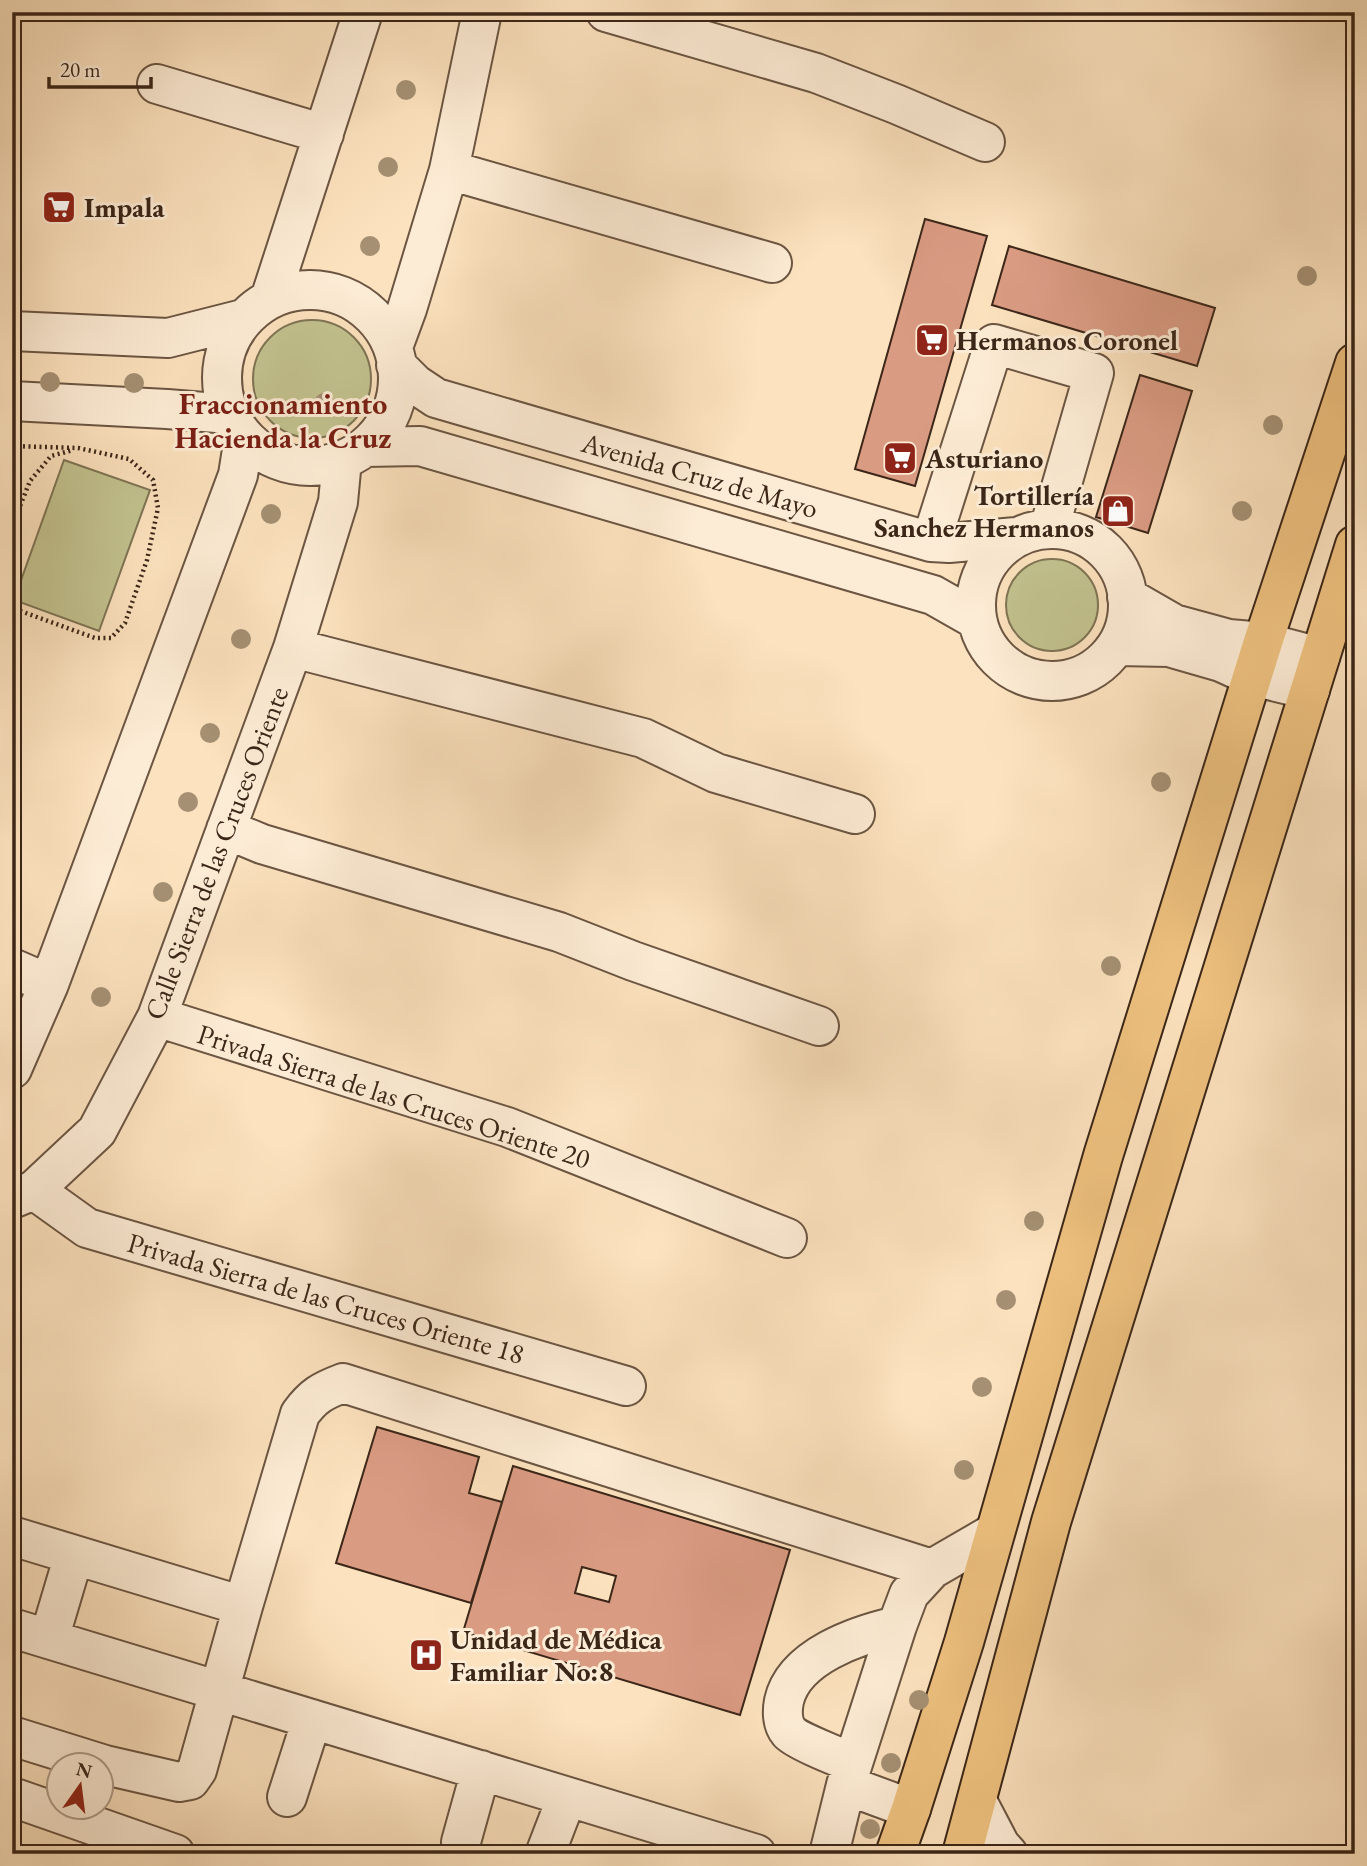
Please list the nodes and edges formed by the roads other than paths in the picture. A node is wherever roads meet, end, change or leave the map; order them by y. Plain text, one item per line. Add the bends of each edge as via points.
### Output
1 (363, 12) edge
2 (482, 12) edge
3 (606, 12) edge
4 (158, 84) dead end
5 (324, 134) junction
6 (985, 142) dead end
7 (449, 170) junction
8 (772, 263) dead end
9 (257, 309) junction
10 (12, 331) edge
11 (395, 356) junction
12 (1355, 363) edge
13 (12, 401) edge
14 (237, 426) junction
15 (354, 454) junction
16 (1032, 533) junction
17 (931, 542) junction
18 (1355, 545) edge
19 (1127, 597) junction
20 (977, 620) junction
21 (1117, 646) junction
22 (293, 648) junction
23 (1258, 659) junction
24 (1315, 673) junction
25 (855, 814) dead end
26 (226, 829) junction
27 (12, 968) edge
28 (49, 984) junction
29 (157, 1017) junction
30 (819, 1026) dead end
31 (12, 1069) edge
32 (23, 1195) edge
33 (787, 1238) dead end
34 (626, 1386) dead end
35 (1051, 1522) junction
36 (994, 1533) junction
37 (12, 1536) edge
38 (74, 1555) junction
39 (932, 1569) junction
40 (243, 1606) junction
41 (897, 1626) junction
42 (12, 1628) edge
43 (49, 1639) junction
44 (220, 1692) junction
45 (312, 1719) junction
46 (12, 1736) edge
47 (481, 1770) junction
48 (850, 1774) junction
49 (12, 1797) edge
50 (287, 1797) dead end
51 (567, 1797) junction
52 (977, 1801) junction
53 (911, 1809) junction
54 (461, 1842) dead end
55 (742, 1852) edge
56 (175, 1854) edge
57 (545, 1854) edge
58 (829, 1854) edge
59 (895, 1854) edge
60 (920, 1854) edge
61 (962, 1854) edge
62 (1008, 1854) edge

1 - 5 street
2 - 7 street
3 - 6 street via 816,74
4 - 5 street
5 - 9 street
7 - 8 street
7 - 11 street
9 - 10 street via 169,338
9 - 11 street via 302,289 331,291 358,303 379,322
9 - 14 street via 226,348 221,382
11 - 15 street via 399,383 389,419
11 - 17 street, Avenida Cruz de Mayo via 415,384 436,398
12 - 23 main road
13 - 14 street via 167,408
14 - 15 street via 265,454 289,464 316,466
14 - 28 street via 238,475
15 - 20 street, Avenida Cruz de Mayo via 419,446 933,595
15 - 22 street, Calle Sierra de las Cruces Oriente
16 - 17 street, Avenida Cruz de Mayo
16 - 17 street via 1094,373 994,344
16 - 19 street via 1057,529 1097,543 1112,557
16 - 20 street via 997,552 983,572 976,595
18 - 24 main road
19 - 21 street via 1128,617
19 - 23 street via 1174,624 1230,639
20 - 21 street via 989,647 1009,668 1037,680 1067,680 1094,668
21 - 23 street via 1169,647 1221,662
22 - 25 street via 643,738 716,773
22 - 26 street, Calle Sierra de las Cruces Oriente
23 - 24 street
23 - 36 main road via 1103,1156
24 - 35 main road
26 - 29 street, Calle Sierra de las Cruces Oriente
26 - 30 street via 262,844 559,932
27 - 28 street
28 - 31 street
29 - 32 street, Calle Sierra de las Cruces Oriente via 97,1131
29 - 33 street, Privada Sierra de las Cruces Oriente 20 via 507,1127
32 - 34 street, Privada Sierra de las Cruces Oriente 18 via 87,1228
35 - 52 main road
35 - 53 main road via 1017,1553 932,1801
36 - 39 street
36 - 53 main road
37 - 38 street
38 - 40 street
38 - 43 street
39 - 40 street via 343,1383 322,1391 300,1414
39 - 41 street via 909,1594
40 - 44 street
41 - 48 street
41 - 48 street via 832,1648 797,1675 785,1695 782,1710 790,1734
42 - 43 street
43 - 44 street
44 - 45 street
44 - 46 street via 190,1780 179,1782 105,1766
45 - 47 street
45 - 50 street
47 - 51 street
47 - 54 street
48 - 53 street
48 - 58 street
49 - 56 street
51 - 55 street
51 - 57 street
52 - 61 main road
52 - 62 street
53 - 59 main road
53 - 60 main road via 924,1834

